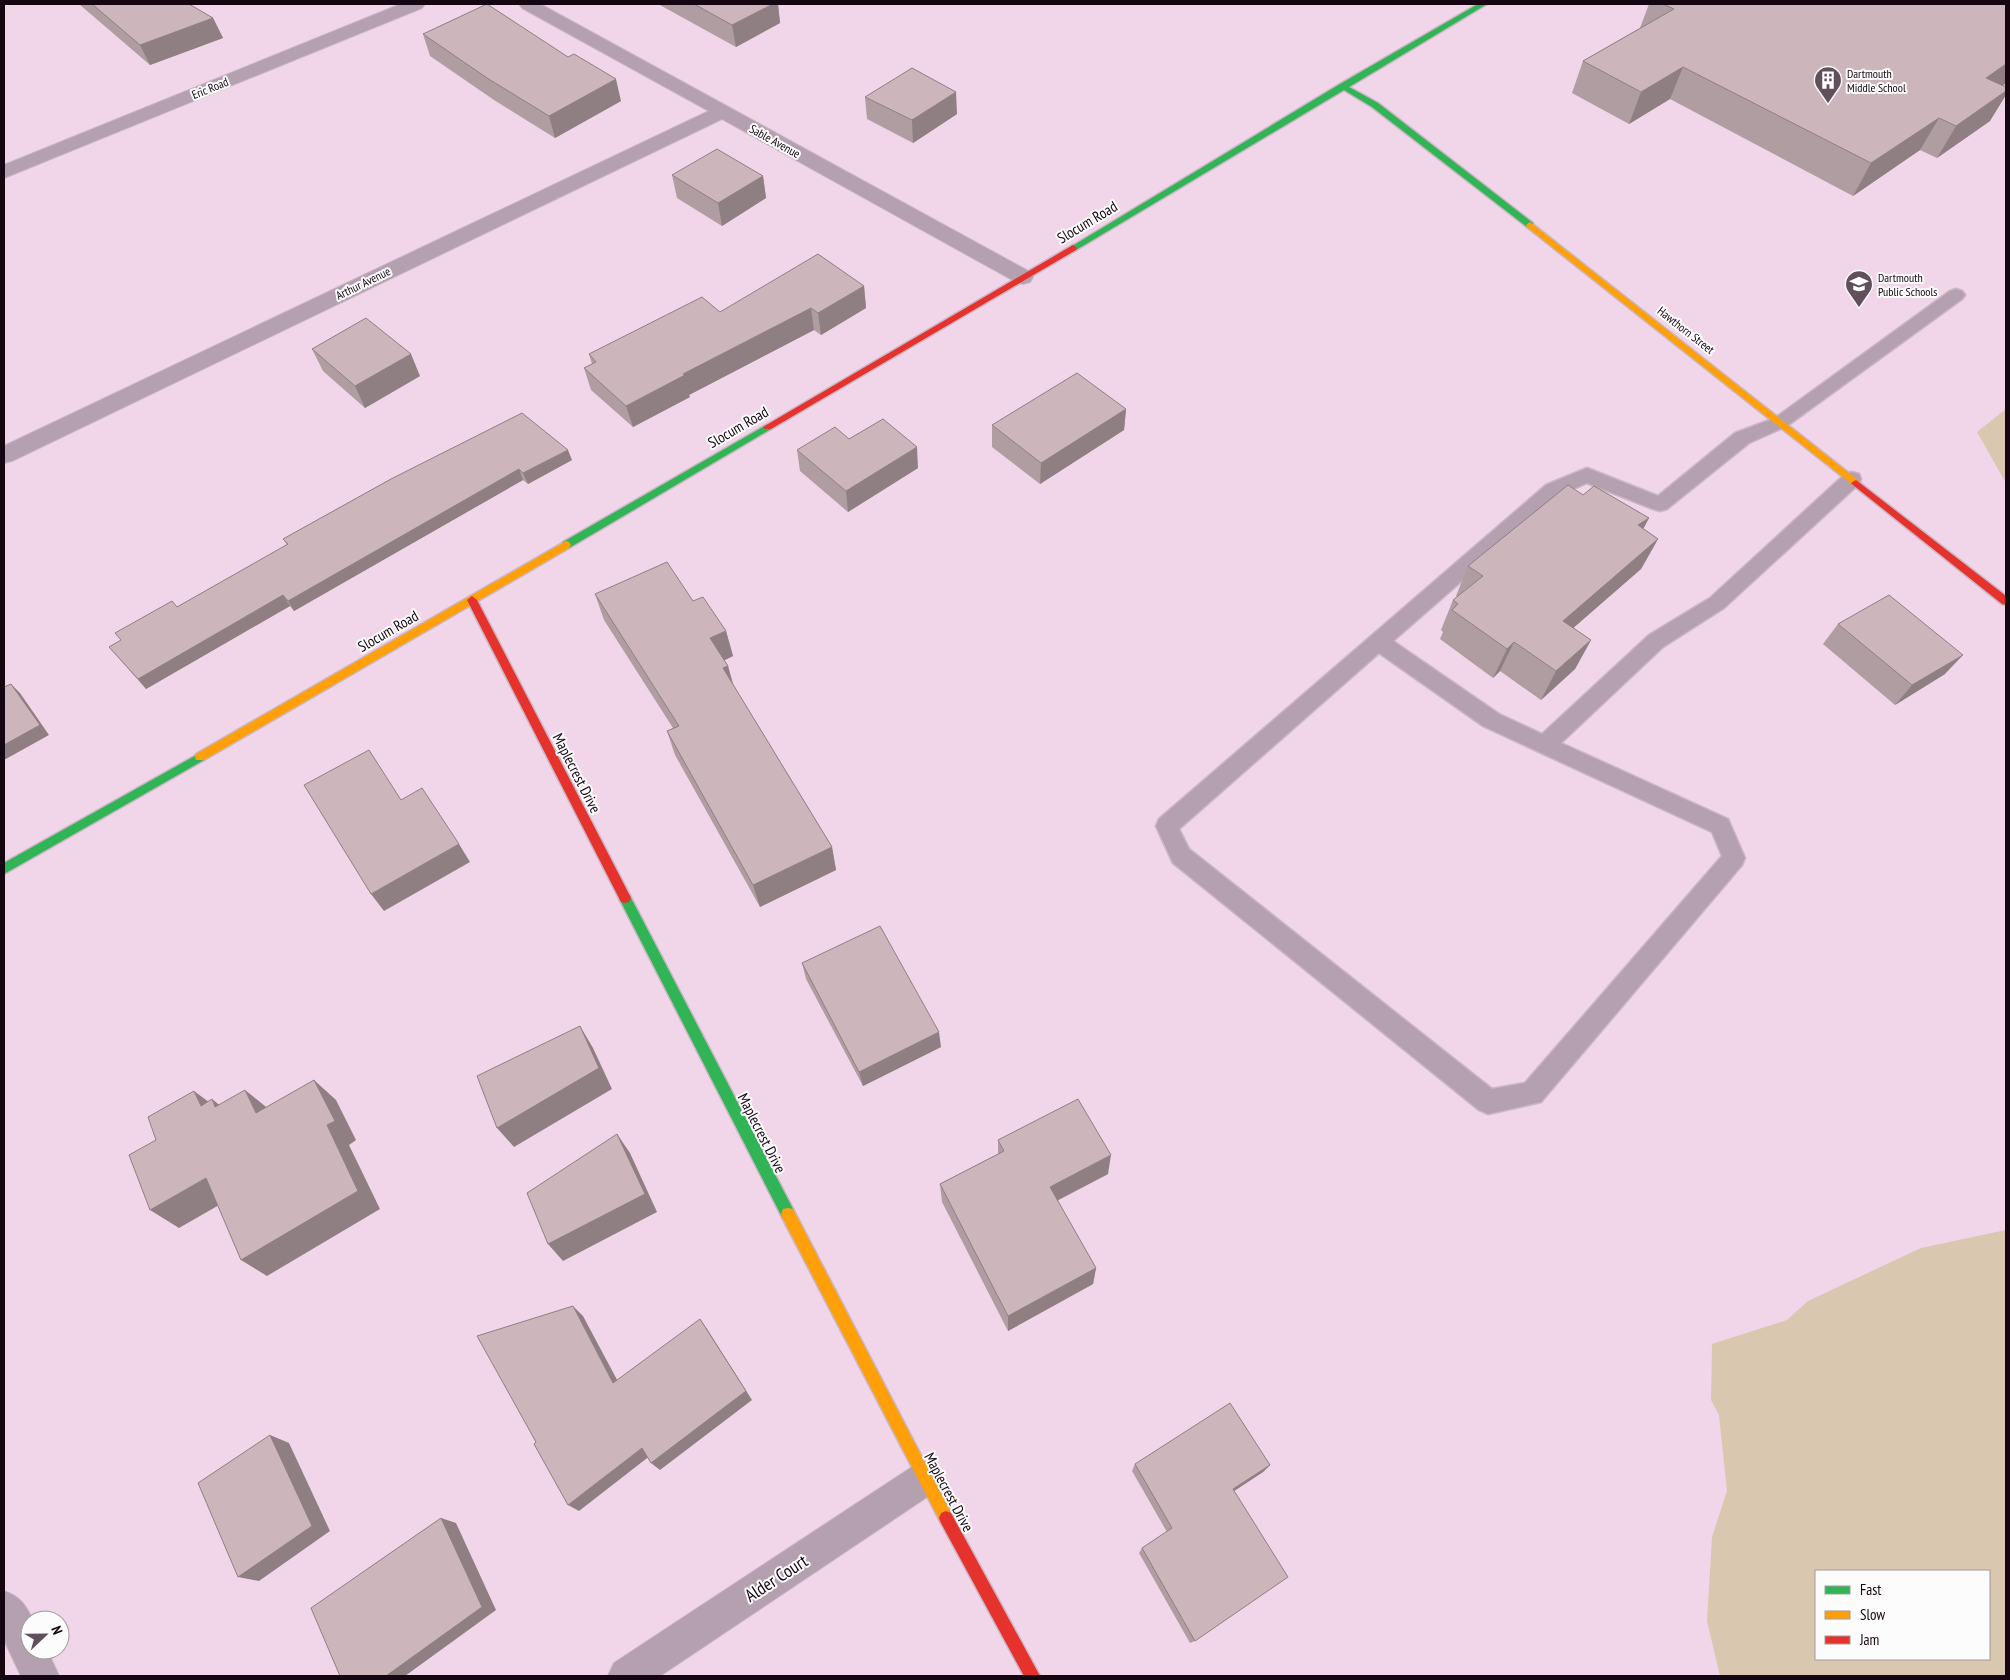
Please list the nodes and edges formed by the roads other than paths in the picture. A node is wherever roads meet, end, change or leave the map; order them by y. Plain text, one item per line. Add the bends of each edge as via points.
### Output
1 (416, 4) edge
2 (528, 4) edge
3 (1483, 4) edge
4 (1343, 86) junction
5 (722, 112) junction
6 (4, 172) edge
7 (1023, 277) junction
8 (1956, 295) dead end
9 (1781, 422) junction
10 (4, 455) edge
11 (1852, 479) junction
12 (472, 600) junction
13 (2006, 601) edge
14 (1378, 642) junction
15 (1544, 745) junction
16 (4, 869) edge
17 (924, 1479) junction
18 (4, 1609) edge
19 (40, 1676) edge
20 (627, 1676) edge
21 (1032, 1676) edge

1 - 6 street, Eric Road
2 - 5 street, Sable Avenue
3 - 4 main road, Slocum Road
4 - 7 main road, Slocum Road
4 - 9 main road, Hawthorn Street via 1380,109
5 - 7 street, Sable Avenue
5 - 10 street, Arthur Avenue
7 - 12 main road, Slocum Road
8 - 9 lane
9 - 11 main road, Hawthorn Street
9 - 14 lane via 1742,438 1660,504 1587,475 1553,490
11 - 13 main road, Hawthorn Street
11 - 15 lane via 1717,603 1656,641
12 - 16 main road, Slocum Road
12 - 17 main road, Maplecrest Drive
14 - 15 lane via 1491,720
14 - 15 lane via 1167,826 1181,856 1488,1102 1532,1094 1734,858 1720,826
17 - 20 street, Alder Court
17 - 21 main road, Maplecrest Drive
18 - 19 street via 11,1615

